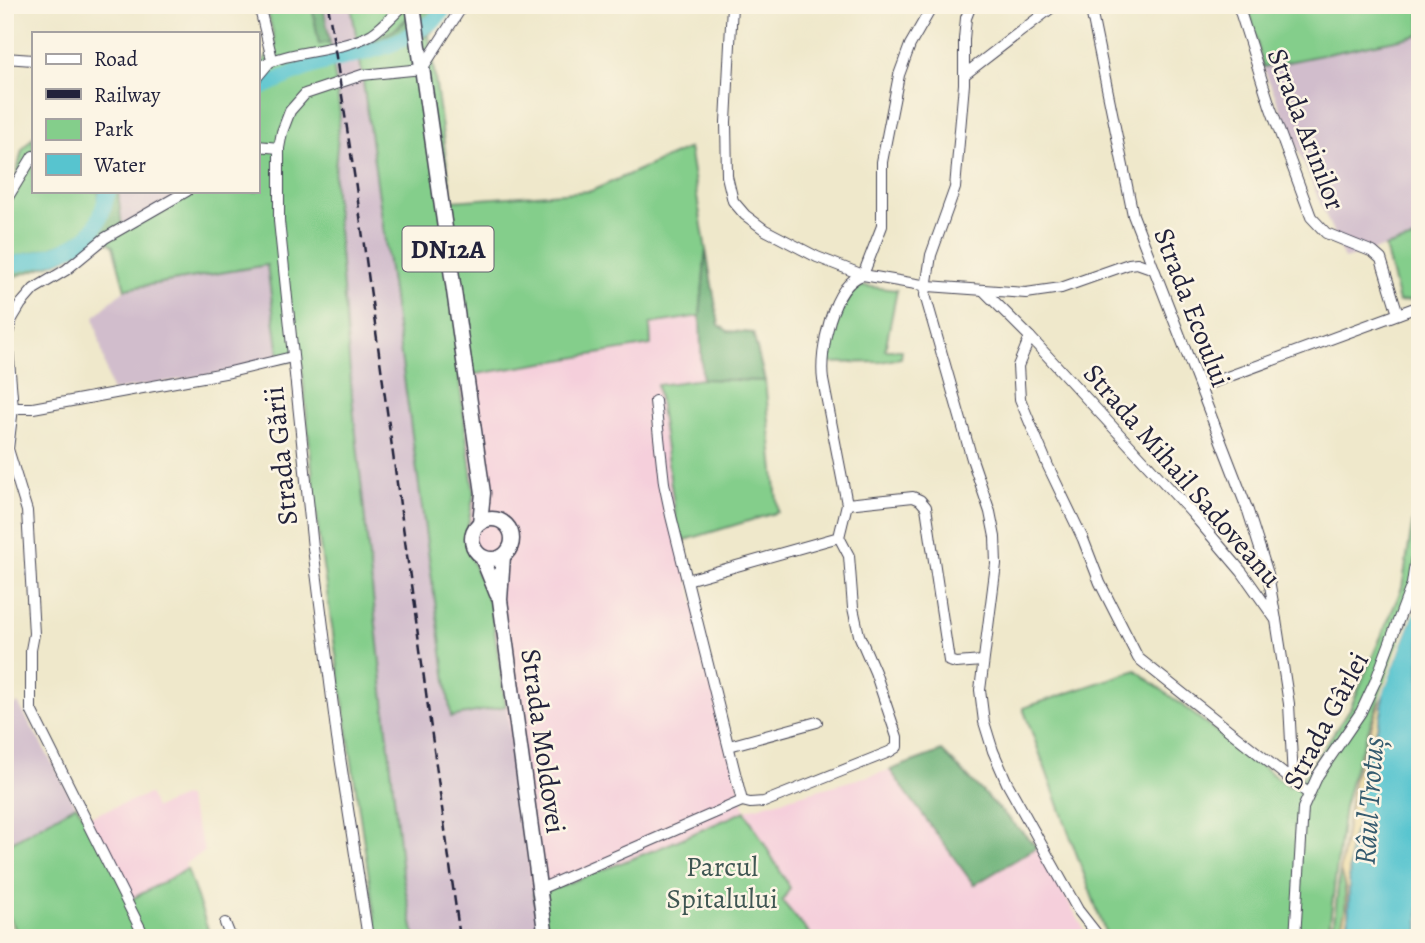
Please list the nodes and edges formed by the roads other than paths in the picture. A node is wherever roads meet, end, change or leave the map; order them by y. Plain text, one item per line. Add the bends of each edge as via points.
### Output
1 (259, 5) edge
2 (404, 5) edge
3 (413, 5) edge
4 (463, 5) edge
5 (732, 5) edge
6 (933, 5) edge
7 (971, 5) edge
8 (1055, 5) edge
9 (1090, 5) edge
10 (1238, 5) edge
11 (5, 58) edge
12 (272, 59) junction
13 (32, 60) edge
14 (259, 67) edge
15 (422, 69) junction
16 (259, 75) edge
17 (964, 75) junction
18 (259, 146) edge
19 (279, 148) junction
20 (32, 158) edge
21 (185, 192) edge
22 (5, 202) edge
23 (1154, 269) junction
24 (863, 275) junction
25 (928, 286) junction
26 (983, 290) junction
27 (1420, 306) edge
28 (1398, 314) junction
29 (1030, 337) junction
30 (292, 357) junction
31 (1200, 387) junction
32 (654, 401) dead end
33 (13, 408) junction
34 (483, 493) junction
35 (847, 504) junction
36 (498, 520) junction
37 (480, 523) junction
38 (1420, 529) edge
39 (839, 537) junction
40 (482, 556) junction
41 (503, 556) junction
42 (687, 580) junction
43 (500, 600) junction
44 (1276, 620) junction
45 (983, 661) junction
46 (817, 722) dead end
47 (729, 746) junction
48 (1293, 779) junction
49 (1309, 794) junction
50 (742, 801) junction
51 (540, 889) junction
52 (225, 923) dead end
53 (145, 938) edge
54 (231, 938) edge
55 (368, 938) edge
56 (546, 938) edge
57 (1100, 938) edge
58 (1295, 938) edge

1 - 12 street
2 - 12 street via 373,33 352,42
3 - 15 main road, DN12A
4 - 15 street
5 - 24 street via 726,122 727,176 733,201 765,230
6 - 24 street via 899,75 882,162 882,226
7 - 17 street via 965,29
8 - 17 street
9 - 23 street, Strada Ecoului via 1133,215
10 - 28 street, Strada Arinilor via 1311,217 1325,233 1381,259
11 - 13 street
12 - 14 street
12 - 16 street
15 - 19 street, Strada Gării via 362,75 305,94 290,111
15 - 34 main road, DN12A
17 - 25 street via 955,188 931,255
18 - 19 street
19 - 30 street, Strada Gării via 279,221
20 - 22 street
21 - 33 street via 104,238 20,304 7,337
23 - 26 street via 1137,263 1061,288 1026,293
23 - 31 street, Strada Ecoului
24 - 25 street
24 - 35 street via 841,292 821,362
25 - 26 street
25 - 45 street via 925,295 995,537 996,564
26 - 29 street, Strada Mihail Sadoveanu
27 - 28 street
28 - 31 street
29 - 44 street, Strada Mihail Sadoveanu via 1191,512
29 - 48 street via 1018,366 1020,399 1138,658
30 - 33 street via 216,375
30 - 55 street, Strada Gării via 337,738
31 - 44 street, Strada Ecoului via 1252,524
32 - 42 street via 664,483
33 - 53 street via 8,449 27,511 33,607 31,710
34 - 36 main road
34 - 37 main road
35 - 39 street
35 - 45 street via 920,500 926,507 949,661
36 - 37 main road
36 - 41 main road via 512,537
37 - 40 main road via 472,539
38 - 49 street, Strada Gârlei via 1412,584 1375,682
39 - 42 street
39 - 50 street via 849,556 859,635 897,747 764,802
40 - 41 main road
40 - 43 main road, Strada Moldovei
41 - 43 main road, Strada Moldovei
42 - 47 street
43 - 51 main road, Strada Moldovei
44 - 48 street, Strada Mihail Sadoveanu via 1289,704
45 - 57 street via 980,690 993,751 1072,898
46 - 47 street
47 - 50 street
48 - 49 street
49 - 58 street, Strada Gârlei via 1303,808
50 - 51 street
51 - 56 main road, Strada Moldovei
52 - 54 street

